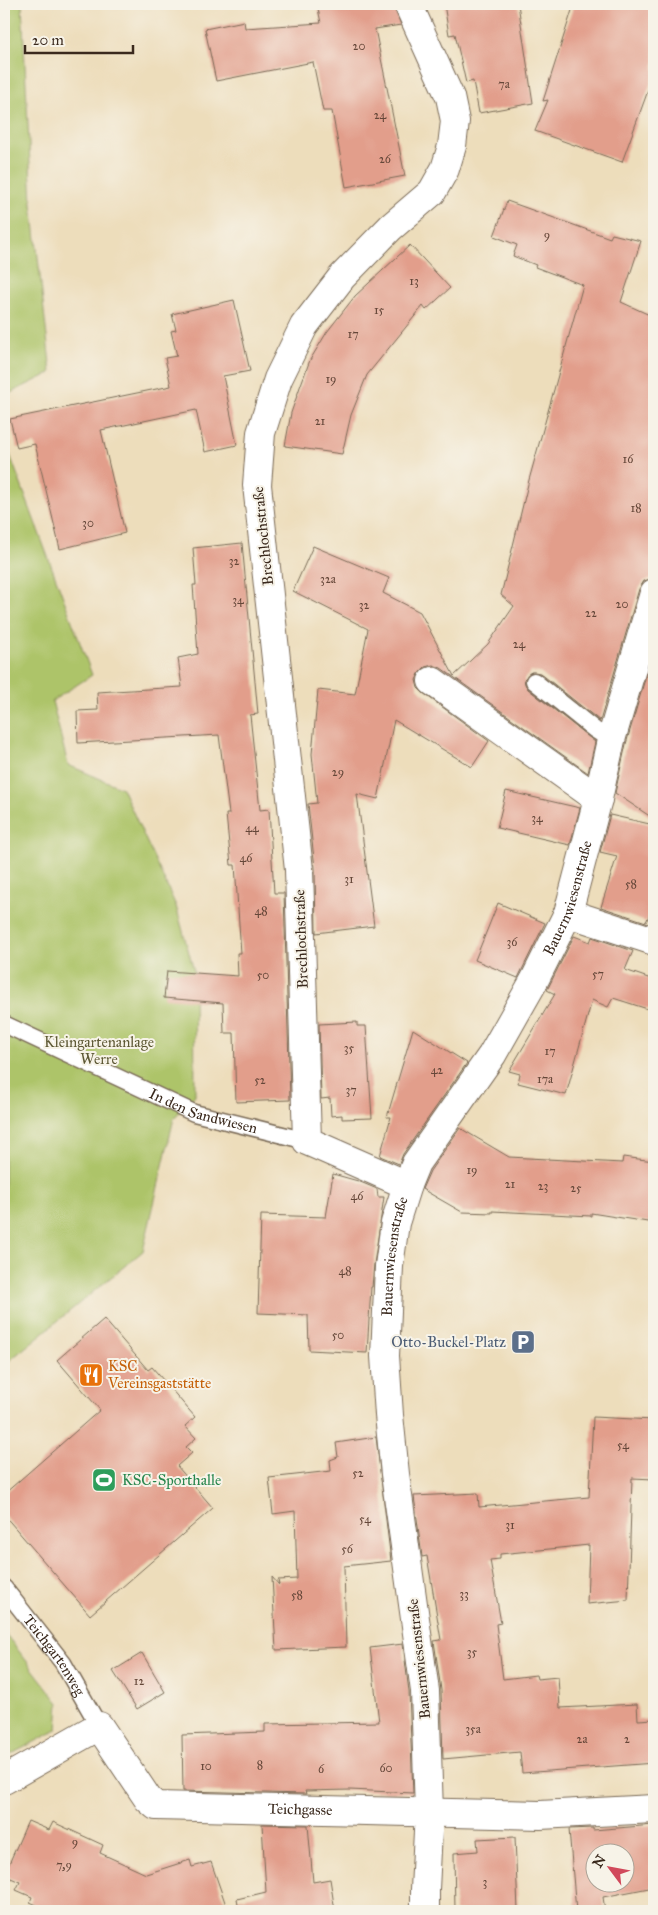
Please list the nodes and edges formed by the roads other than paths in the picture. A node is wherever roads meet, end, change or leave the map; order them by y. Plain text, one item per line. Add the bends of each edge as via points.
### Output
1 (408, 4) edge
2 (654, 593) edge
3 (432, 681) dead end
4 (534, 681) dead end
5 (611, 740) junction
6 (598, 798) junction
7 (568, 913) junction
8 (654, 941) edge
9 (4, 1024) edge
10 (307, 1141) junction
11 (406, 1185) junction
12 (4, 1588) edge
13 (100, 1726) junction
14 (4, 1780) edge
15 (654, 1809) edge
16 (429, 1812) junction
17 (425, 1911) edge

1 - 10 street, Brechlochstraße via 450,97 455,121 445,169 432,192 391,226 342,277 304,326 278,379 262,433 257,485 299,870
2 - 5 street, Bauernwiesenstraße
3 - 6 street
4 - 5 lane
5 - 6 street, Bauernwiesenstraße
6 - 7 street, Bauernwiesenstraße
7 - 8 street
7 - 11 street, Bauernwiesenstraße via 492,1054 416,1163
9 - 10 lane, In den Sandwiesen via 194,1113
10 - 11 street, In den Sandwiesen
11 - 16 street, Bauernwiesenstraße via 395,1223 389,1266 386,1356 395,1474 426,1691
12 - 13 lane, Teichgartenweg via 63,1663
13 - 14 street
13 - 16 street, Teichgasse via 148,1799 156,1806
15 - 16 street, Teichgasse via 540,1815
16 - 17 street, Bauernwiesenstraße

